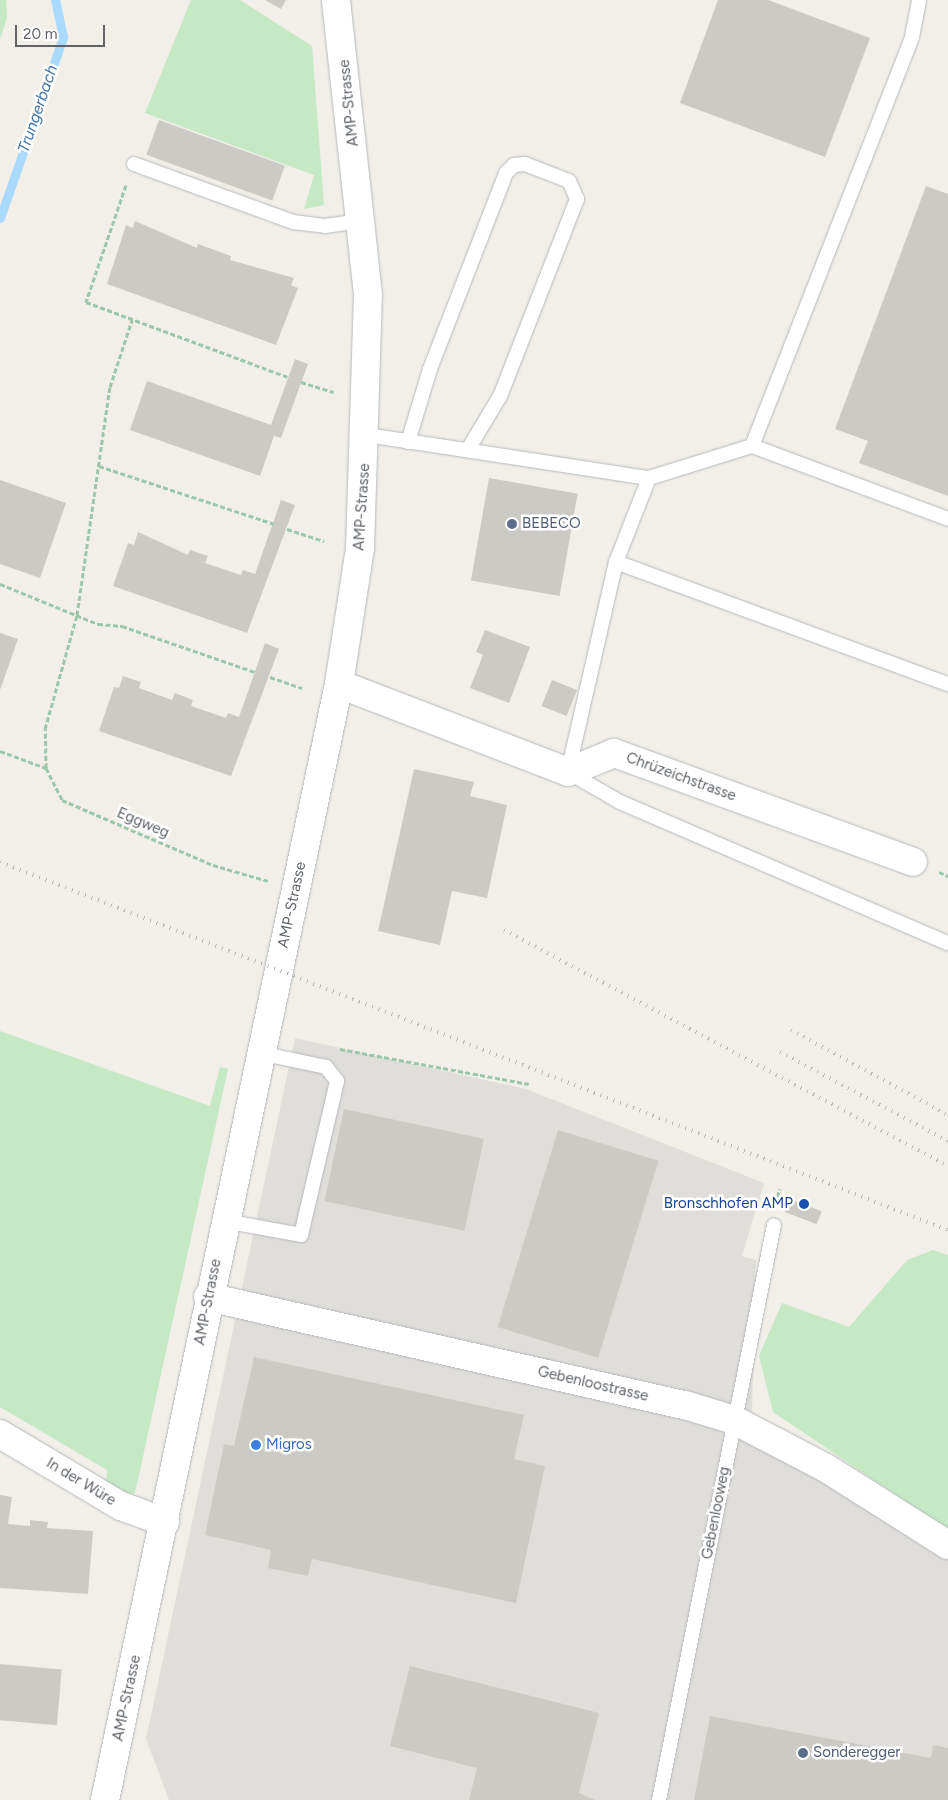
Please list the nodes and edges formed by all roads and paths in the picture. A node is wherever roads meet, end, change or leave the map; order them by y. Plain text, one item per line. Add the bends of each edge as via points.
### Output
1 (336, 0) edge
2 (920, 0) edge
3 (134, 164) joint
4 (362, 221) junction
5 (132, 320) junction
6 (288, 377) dead end
7 (301, 382) dead end
8 (334, 392) dead end
9 (367, 435) junction
10 (408, 442) junction
11 (752, 446) junction
12 (469, 448) junction
13 (99, 466) junction
14 (649, 478) junction
15 (948, 519) edge
16 (274, 524) dead end
17 (287, 528) dead end
18 (324, 541) dead end
19 (616, 562) junction
20 (0, 584) edge
21 (77, 615) junction
22 (255, 672) dead end
23 (270, 677) dead end
24 (339, 684) junction
25 (948, 684) edge
26 (302, 688) dead end
27 (0, 751) edge
28 (46, 768) junction
29 (568, 772) junction
30 (913, 862) dead end
31 (294, 895) junction
32 (948, 943) edge
33 (337, 1049) dead end
34 (260, 1053) junction
35 (529, 1084) dead end
36 (224, 1220) junction
37 (774, 1225) dead end
38 (208, 1297) junction
39 (734, 1420) junction
40 (0, 1434) edge
41 (165, 1522) junction
42 (948, 1545) edge
43 (105, 1800) edge
44 (659, 1800) edge

1 - 4 street, AMP-Strasse
2 - 11 lane via 912,37
3 - 4 lane via 293,222 325,226
3 - 5 path via 86,302
4 - 9 street, AMP-Strasse via 368,303
5 - 6 path
5 - 13 path via 110,387
7 - 8 path
9 - 10 lane
9 - 24 street, AMP-Strasse via 360,548
10 - 12 lane
10 - 12 lane via 430,369 506,173 514,165 525,164 569,181 577,198 500,396
11 - 14 lane
11 - 15 lane
12 - 14 lane
13 - 16 path
13 - 21 path
14 - 19 lane
17 - 18 path
19 - 25 lane
19 - 29 lane
20 - 21 path
21 - 22 path via 98,624 122,626
21 - 28 path via 44,729
23 - 26 path
24 - 29 street
24 - 31 street, AMP-Strasse
27 - 28 path
28 - 31 path, Eggweg via 62,800 213,865 261,878
29 - 30 street, Chrüzeichstrasse via 614,753
29 - 32 lane via 620,802
31 - 34 street, AMP-Strasse
33 - 35 path
34 - 36 street, AMP-Strasse
34 - 36 lane via 326,1067 337,1081 302,1235
36 - 38 street, AMP-Strasse
37 - 39 lane, Gebenlooweg
38 - 39 street, Gebenloostrasse via 686,1405
38 - 41 street, AMP-Strasse
39 - 42 street, Gebenloostrasse via 826,1468
39 - 44 lane, Gebenlooweg
40 - 41 street, In der Würe via 121,1506
41 - 43 street, AMP-Strasse

